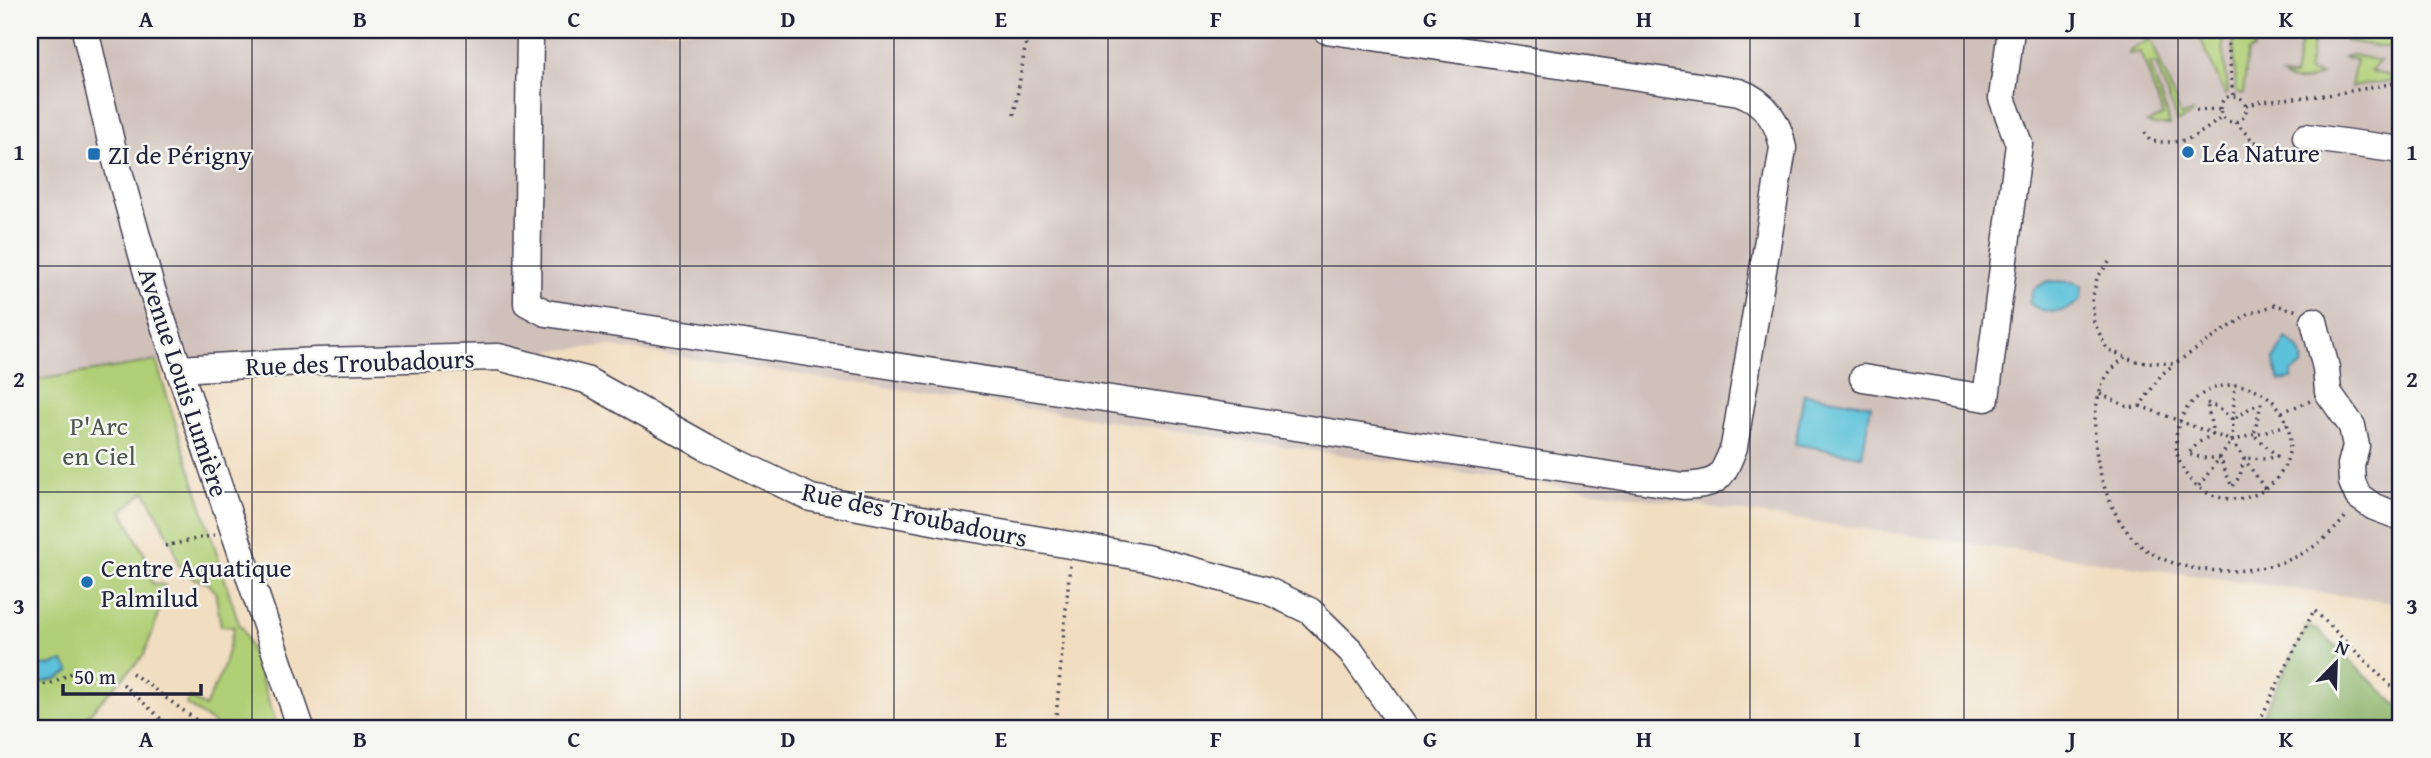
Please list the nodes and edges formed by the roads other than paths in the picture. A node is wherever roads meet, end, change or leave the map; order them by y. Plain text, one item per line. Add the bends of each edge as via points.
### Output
1 (85, 30) edge
2 (530, 30) edge
3 (1326, 30) edge
4 (2011, 30) edge
5 (2298, 147) road end
6 (2401, 150) edge
7 (2314, 321) road end
8 (179, 369) junction
9 (1863, 378) dead end
10 (2401, 517) edge
11 (301, 728) edge
12 (1405, 728) edge

1 - 8 street, Avenue Louis Lumière via 115,159
2 - 3 street via 527,303 546,313 1684,486 1717,480 1734,447 1783,148 1780,131 1767,111 1740,92
4 - 9 street via 2002,98 2019,144 1986,398
5 - 6 street
7 - 10 street via 2328,392 2352,426 2356,446 2352,482 2358,496
8 - 11 street, Avenue Louis Lumière
8 - 12 street, Rue des Troubadours via 499,357 586,380 706,447 811,498 1146,558 1266,590 1310,611 1351,652

